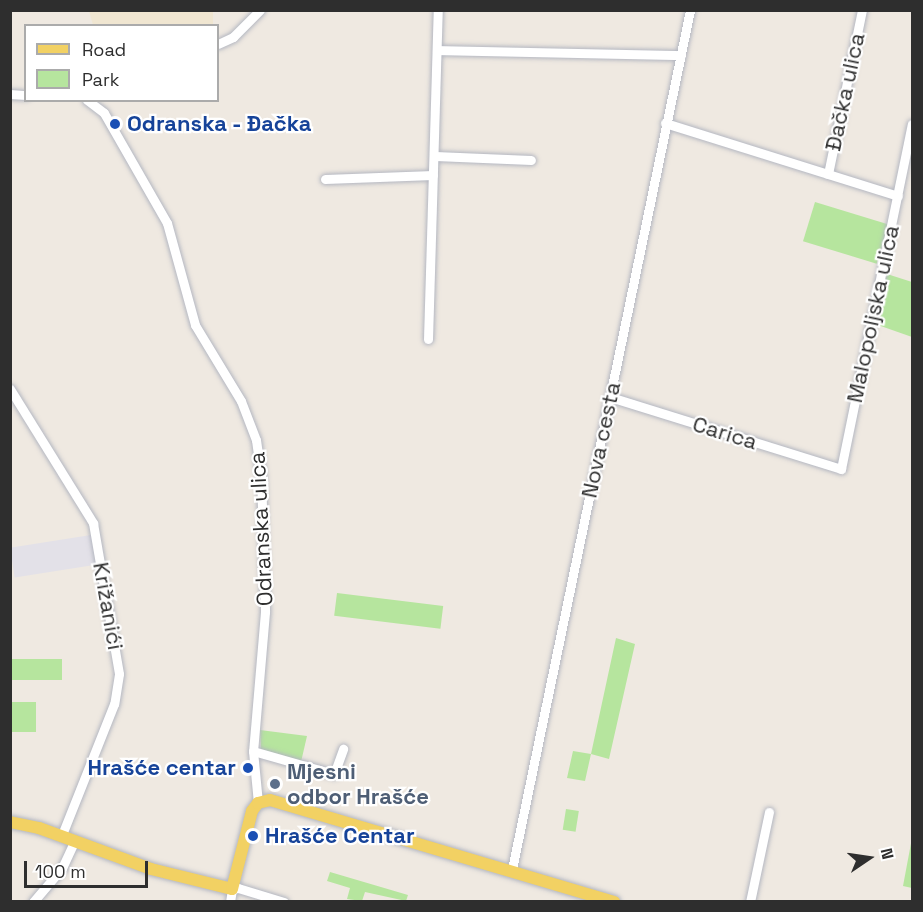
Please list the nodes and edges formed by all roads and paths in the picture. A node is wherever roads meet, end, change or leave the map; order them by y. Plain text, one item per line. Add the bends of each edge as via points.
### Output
1 (260, 10) edge
2 (438, 10) edge
3 (690, 10) edge
4 (862, 10) edge
5 (219, 44) edge
6 (438, 50) junction
7 (681, 55) junction
8 (90, 102) edge
9 (102, 102) edge
10 (104, 113) junction
11 (665, 123) junction
12 (912, 124) edge
13 (435, 156) junction
14 (531, 160) dead end
15 (828, 174) junction
16 (433, 175) junction
17 (325, 179) dead end
18 (898, 196) junction
19 (428, 339) dead end
20 (10, 389) edge
21 (610, 398) junction
22 (841, 469) joint
23 (344, 749) dead end
24 (254, 751) junction
25 (258, 803) junction
26 (769, 812) dead end
27 (10, 822) edge
28 (61, 837) junction
29 (74, 842) junction
30 (512, 869) junction
31 (232, 889) junction
32 (33, 902) edge
33 (230, 902) edge
34 (284, 902) edge
35 (614, 902) edge
36 (750, 902) edge

1 - 5 street via 233,37
2 - 6 street
3 - 7 street, Nova cesta
4 - 15 street, Đačka ulica
6 - 7 street
6 - 13 street
7 - 11 street, Nova cesta
8 - 10 street, Odranska ulica
9 - 10 street
10 - 24 street, Odranska ulica via 167,223 195,325 241,401 256,440 261,474 265,612
11 - 15 street
11 - 21 street, Nova cesta
12 - 18 street, Malopoljska ulica
13 - 14 street
13 - 16 street
15 - 18 street
16 - 17 street
16 - 19 street
18 - 22 street, Malopoljska ulica
20 - 28 street, Križanići via 93,523 119,674 116,698
21 - 22 street, Carica
21 - 30 street, Nova cesta
23 - 24 street via 334,774
24 - 25 street, Odranska ulica
25 - 30 main road via 275,801
25 - 31 main road via 252,811
26 - 36 street
27 - 28 main road
28 - 29 main road
29 - 31 main road via 151,869
29 - 32 street via 62,868
30 - 35 main road
31 - 33 street
31 - 34 street

